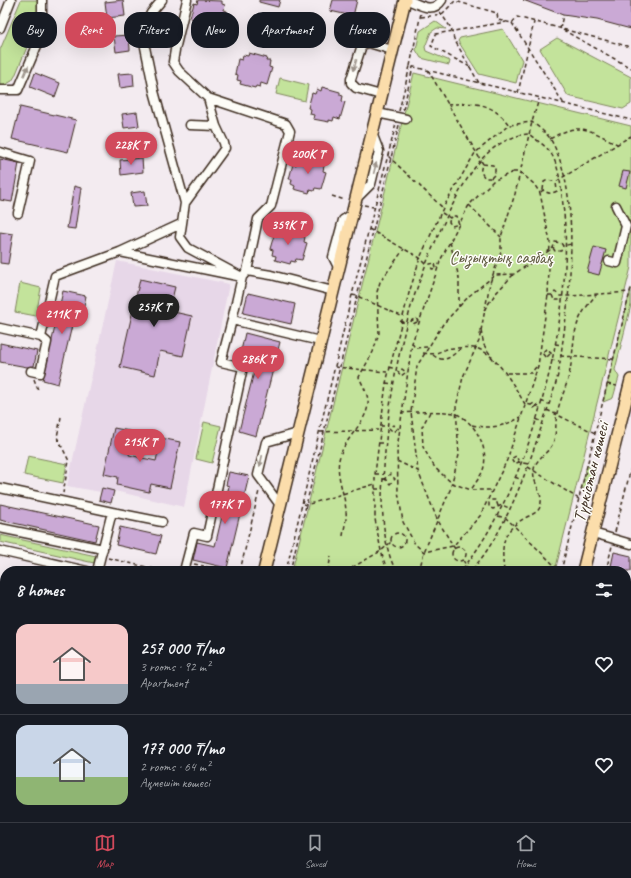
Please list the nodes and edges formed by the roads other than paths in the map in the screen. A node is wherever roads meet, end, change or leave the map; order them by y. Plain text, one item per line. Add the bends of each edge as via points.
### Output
1 (12, 0) edge
2 (42, 0) edge
3 (162, 0) edge
4 (187, 0) edge
5 (405, 0) edge
6 (408, 0) edge
7 (442, 0) edge
8 (0, 28) edge
9 (392, 50) junction
10 (0, 90) edge
11 (381, 95) junction
12 (208, 98) junction
13 (377, 113) junction
14 (401, 118) road end
15 (190, 125) dead end
16 (216, 126) junction
17 (0, 152) edge
18 (185, 203) junction
19 (616, 206) dead end
20 (18, 213) dead end
21 (180, 224) junction
22 (120, 252) junction
23 (609, 261) dead end
24 (245, 274) junction
25 (333, 291) junction
26 (232, 320) junction
27 (0, 328) edge
28 (41, 337) junction
29 (320, 341) junction
30 (32, 371) road end
31 (631, 380) edge
32 (298, 432) junction
33 (0, 488) edge
34 (280, 505) junction
35 (112, 512) junction
36 (162, 522) dead end
37 (0, 528) edge
38 (593, 533) junction
39 (631, 544) edge
40 (103, 549) junction
41 (0, 551) edge
42 (65, 566) edge
43 (98, 566) edge
44 (186, 566) edge
45 (265, 566) edge
46 (584, 566) edge

1 - 8 street
10 -> 2 street via 18,90 42,34
3 - 18 street via 151,13 145,27 145,47 154,91
4 - 12 street via 173,62 178,72
5 - 9 main road
6 - 7 street via 423,6 436,7
9 - 11 main road
9 -> 11 street via 369,43 362,45 351,79 356,88
11 - 13 main road
12 - 16 street
12 - 24 street via 286,124 290,131 271,206 258,219
13 - 14 street
13 - 25 main road
15 - 16 street
16 - 18 street via 225,148
17 - 20 street via 30,161
18 - 21 street
19 - 23 street via 626,226 617,263
21 - 22 street
21 - 24 street via 180,238 188,248
22 - 24 street
22 - 28 street via 55,276
24 - 25 street via 271,275
24 - 26 street
25 - 29 main road
26 - 29 street
26 - 44 street via 221,362 243,367 206,536 194,533
27 - 28 street
28 - 30 street via 47,342 40,373
29 - 32 main road
31 - 38 main road, Түркістан көшесі
32 - 34 main road
32 -> 34 street via 265,444 258,473
33 - 35 street
34 - 45 main road
35 - 36 street
35 - 40 street
37 - 40 street
38 - 39 street
38 - 46 main road, Түркістан көшесі
40 - 43 street
41 - 42 street

